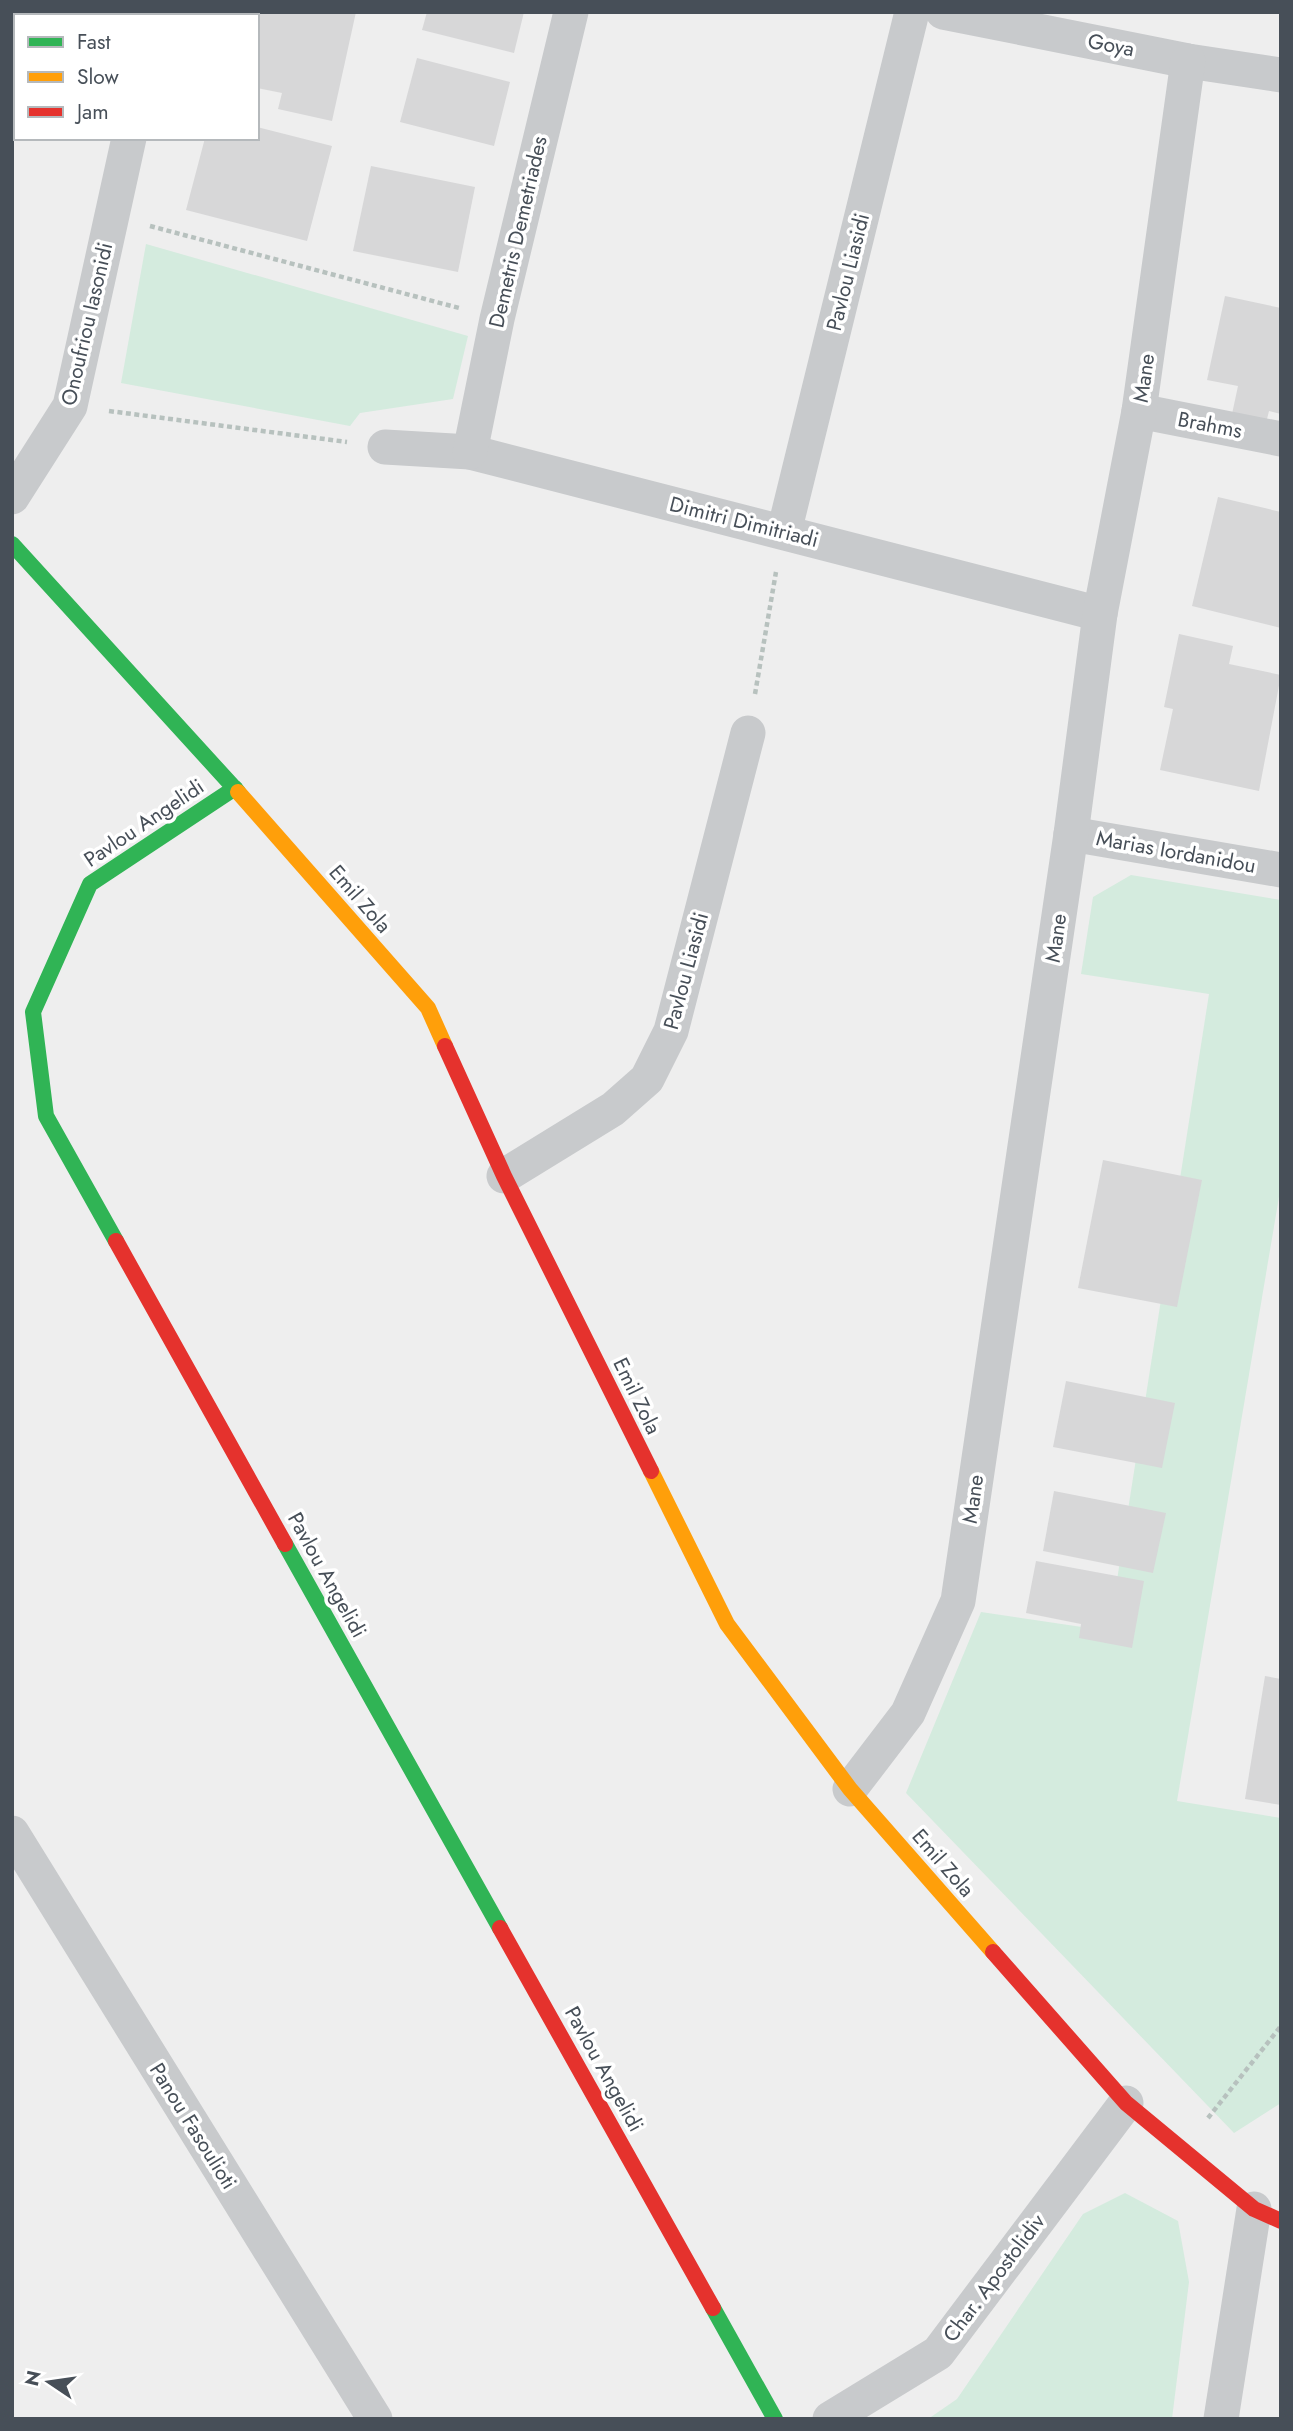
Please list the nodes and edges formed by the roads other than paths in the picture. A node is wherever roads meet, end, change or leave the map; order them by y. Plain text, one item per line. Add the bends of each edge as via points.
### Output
1 (570, 12) edge
2 (912, 12) edge
3 (943, 12) edge
4 (1188, 61) junction
5 (1281, 75) edge
6 (129, 140) edge
7 (1139, 411) junction
8 (1281, 439) edge
9 (385, 447) road end
10 (470, 452) junction
11 (12, 497) edge
12 (783, 532) junction
13 (12, 544) edge
14 (1100, 614) junction
15 (748, 733) road end
16 (235, 788) junction
17 (1071, 834) junction
18 (1281, 870) edge
19 (505, 1176) junction
20 (850, 1789) junction
21 (12, 1833) edge
22 (1126, 2103) junction
23 (1267, 2215) edge
24 (374, 2419) edge
25 (775, 2419) edge
26 (830, 2419) edge
27 (1221, 2419) edge

1 - 10 street, Demetris Demetriades
2 - 12 street, Pavlou Liasidi
3 - 4 street, Goya
4 - 5 street, Goya
4 - 7 street, Mane
6 - 11 street, Onoufriou Iasonidi via 70,406
7 - 8 street, Brahms
7 - 14 street, Mane
9 - 10 street, Dimitri Dimitriadi
10 - 12 street, Dimitri Dimitriadi
12 - 14 street, Dimitri Dimitriadi
13 - 16 street, Emil Zola
14 - 17 street, Mane
15 - 19 street, Pavlou Liasidi via 671,1031 647,1079 613,1108
16 - 19 street, Emil Zola via 428,1008
16 - 25 street, Pavlou Angelidi via 90,884 33,1012 46,1116
17 - 18 street, Marias Iordanidou
17 - 20 street, Mane via 958,1601 908,1713
19 - 20 street, Emil Zola via 727,1624
20 - 22 street, Emil Zola
21 - 24 street, Panou Fasoulioti
22 - 23 street, Emil Zola
22 - 26 street, Char. Apostolidiv via 938,2353
23 - 27 street

